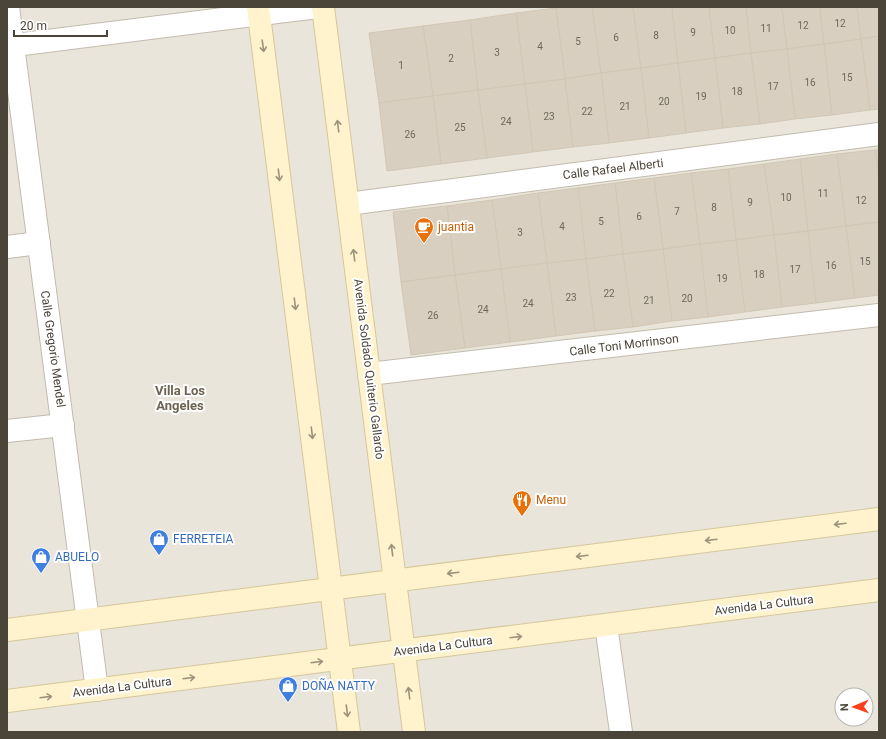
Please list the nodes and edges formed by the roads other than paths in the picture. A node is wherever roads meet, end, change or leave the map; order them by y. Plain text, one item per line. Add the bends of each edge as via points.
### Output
1 (8, 7) edge
2 (318, 7) edge
3 (322, 7) edge
4 (258, 11) edge
5 (10, 45) edge
6 (879, 134) edge
7 (348, 204) junction
8 (39, 243) junction
9 (7, 247) edge
10 (879, 315) edge
11 (369, 374) junction
12 (63, 425) junction
13 (7, 431) edge
14 (879, 519) edge
15 (395, 580) junction
16 (331, 589) junction
17 (879, 590) edge
18 (88, 619) junction
19 (606, 625) junction
20 (7, 630) edge
21 (404, 651) junction
22 (340, 659) junction
23 (97, 690) junction
24 (7, 702) edge
25 (350, 732) edge
26 (414, 732) edge
27 (621, 732) edge

1 - 5 street, Calle Gregorio Mendel
2 - 4 street
7 -> 3 main road, Avenida Soldado Quiterio Gallardo
4 - 5 street
4 -> 16 main road
5 - 8 street, Calle Gregorio Mendel
6 - 7 street, Calle Rafael Alberti
11 -> 7 main road, Avenida Soldado Quiterio Gallardo
8 - 9 street
8 - 12 street, Calle Gregorio Mendel
10 - 11 street, Calle Toni Morrinson
15 -> 11 main road, Avenida Soldado Quiterio Gallardo
12 - 13 street
12 - 18 street, Calle Gregorio Mendel
14 -> 15 main road
15 - 16 main road
15 - 21 main road, Avenida Soldado Quiterio Gallardo
16 - 18 main road
16 - 22 main road
17 - 19 main road, Avenida La Cultura
18 - 20 main road
18 - 23 street, Calle Gregorio Mendel
21 -> 19 main road, Avenida La Cultura
19 - 27 street
21 - 22 main road, Avenida La Cultura
26 -> 21 main road, Avenida Soldado Quiterio Gallardo
23 -> 22 main road, Avenida La Cultura
22 -> 25 main road
24 -> 23 main road, Avenida La Cultura

